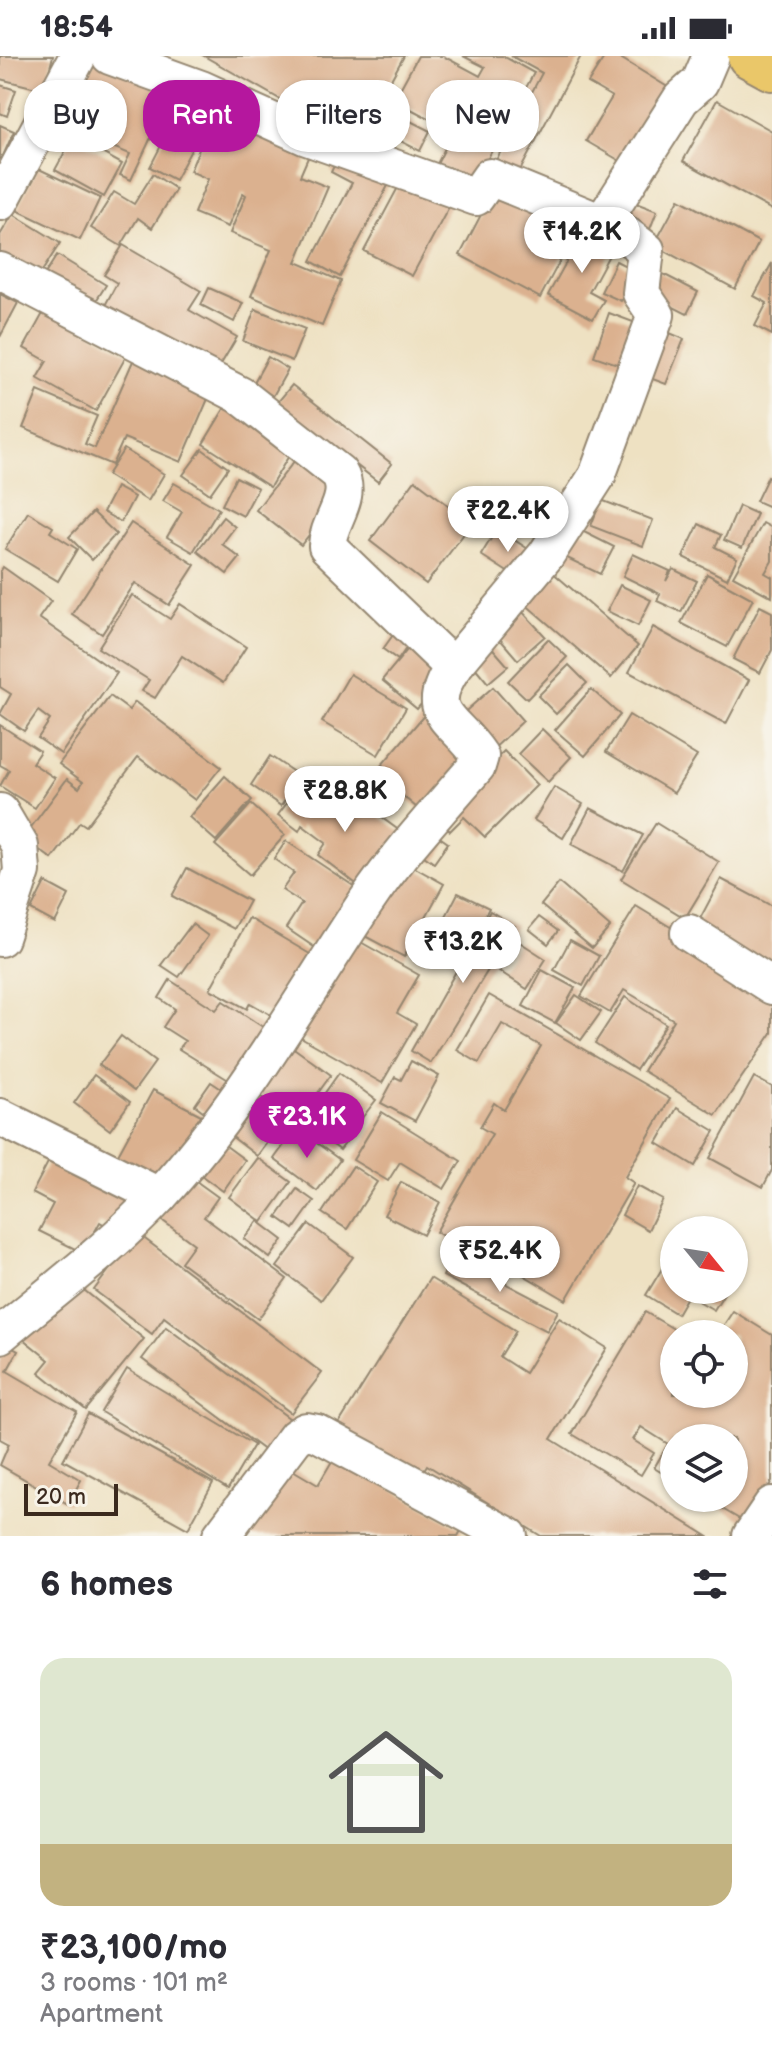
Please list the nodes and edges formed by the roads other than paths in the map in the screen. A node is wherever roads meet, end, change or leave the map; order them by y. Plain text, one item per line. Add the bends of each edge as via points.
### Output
1 (78, 56) edge
2 (110, 56) edge
3 (711, 56) edge
4 (750, 56) edge
5 (772, 68) edge
6 (0, 202) edge
7 (605, 219) junction
8 (0, 271) edge
9 (453, 667) junction
10 (0, 812) edge
11 (689, 933) dead end
12 (0, 938) edge
13 (772, 986) edge
14 (0, 1117) edge
15 (159, 1196) junction
16 (0, 1335) edge
17 (772, 1505) edge
18 (221, 1536) edge
19 (509, 1536) edge
20 (751, 1536) edge

1 - 6 street
2 - 7 street via 201,89 307,137 476,197 490,177 576,214 602,223
3 - 7 street via 700,82 681,99
4 - 5 main road
7 - 9 street via 646,250 641,293 656,315 597,476 546,555
8 - 9 street via 240,395 339,473 346,493 327,546
9 - 15 street via 438,694 439,708 480,756 477,766 367,901 301,1007
10 - 12 street via 20,846 22,871
11 - 13 street
14 - 15 street
15 - 16 street
17 - 20 street
18 - 19 street via 306,1431

